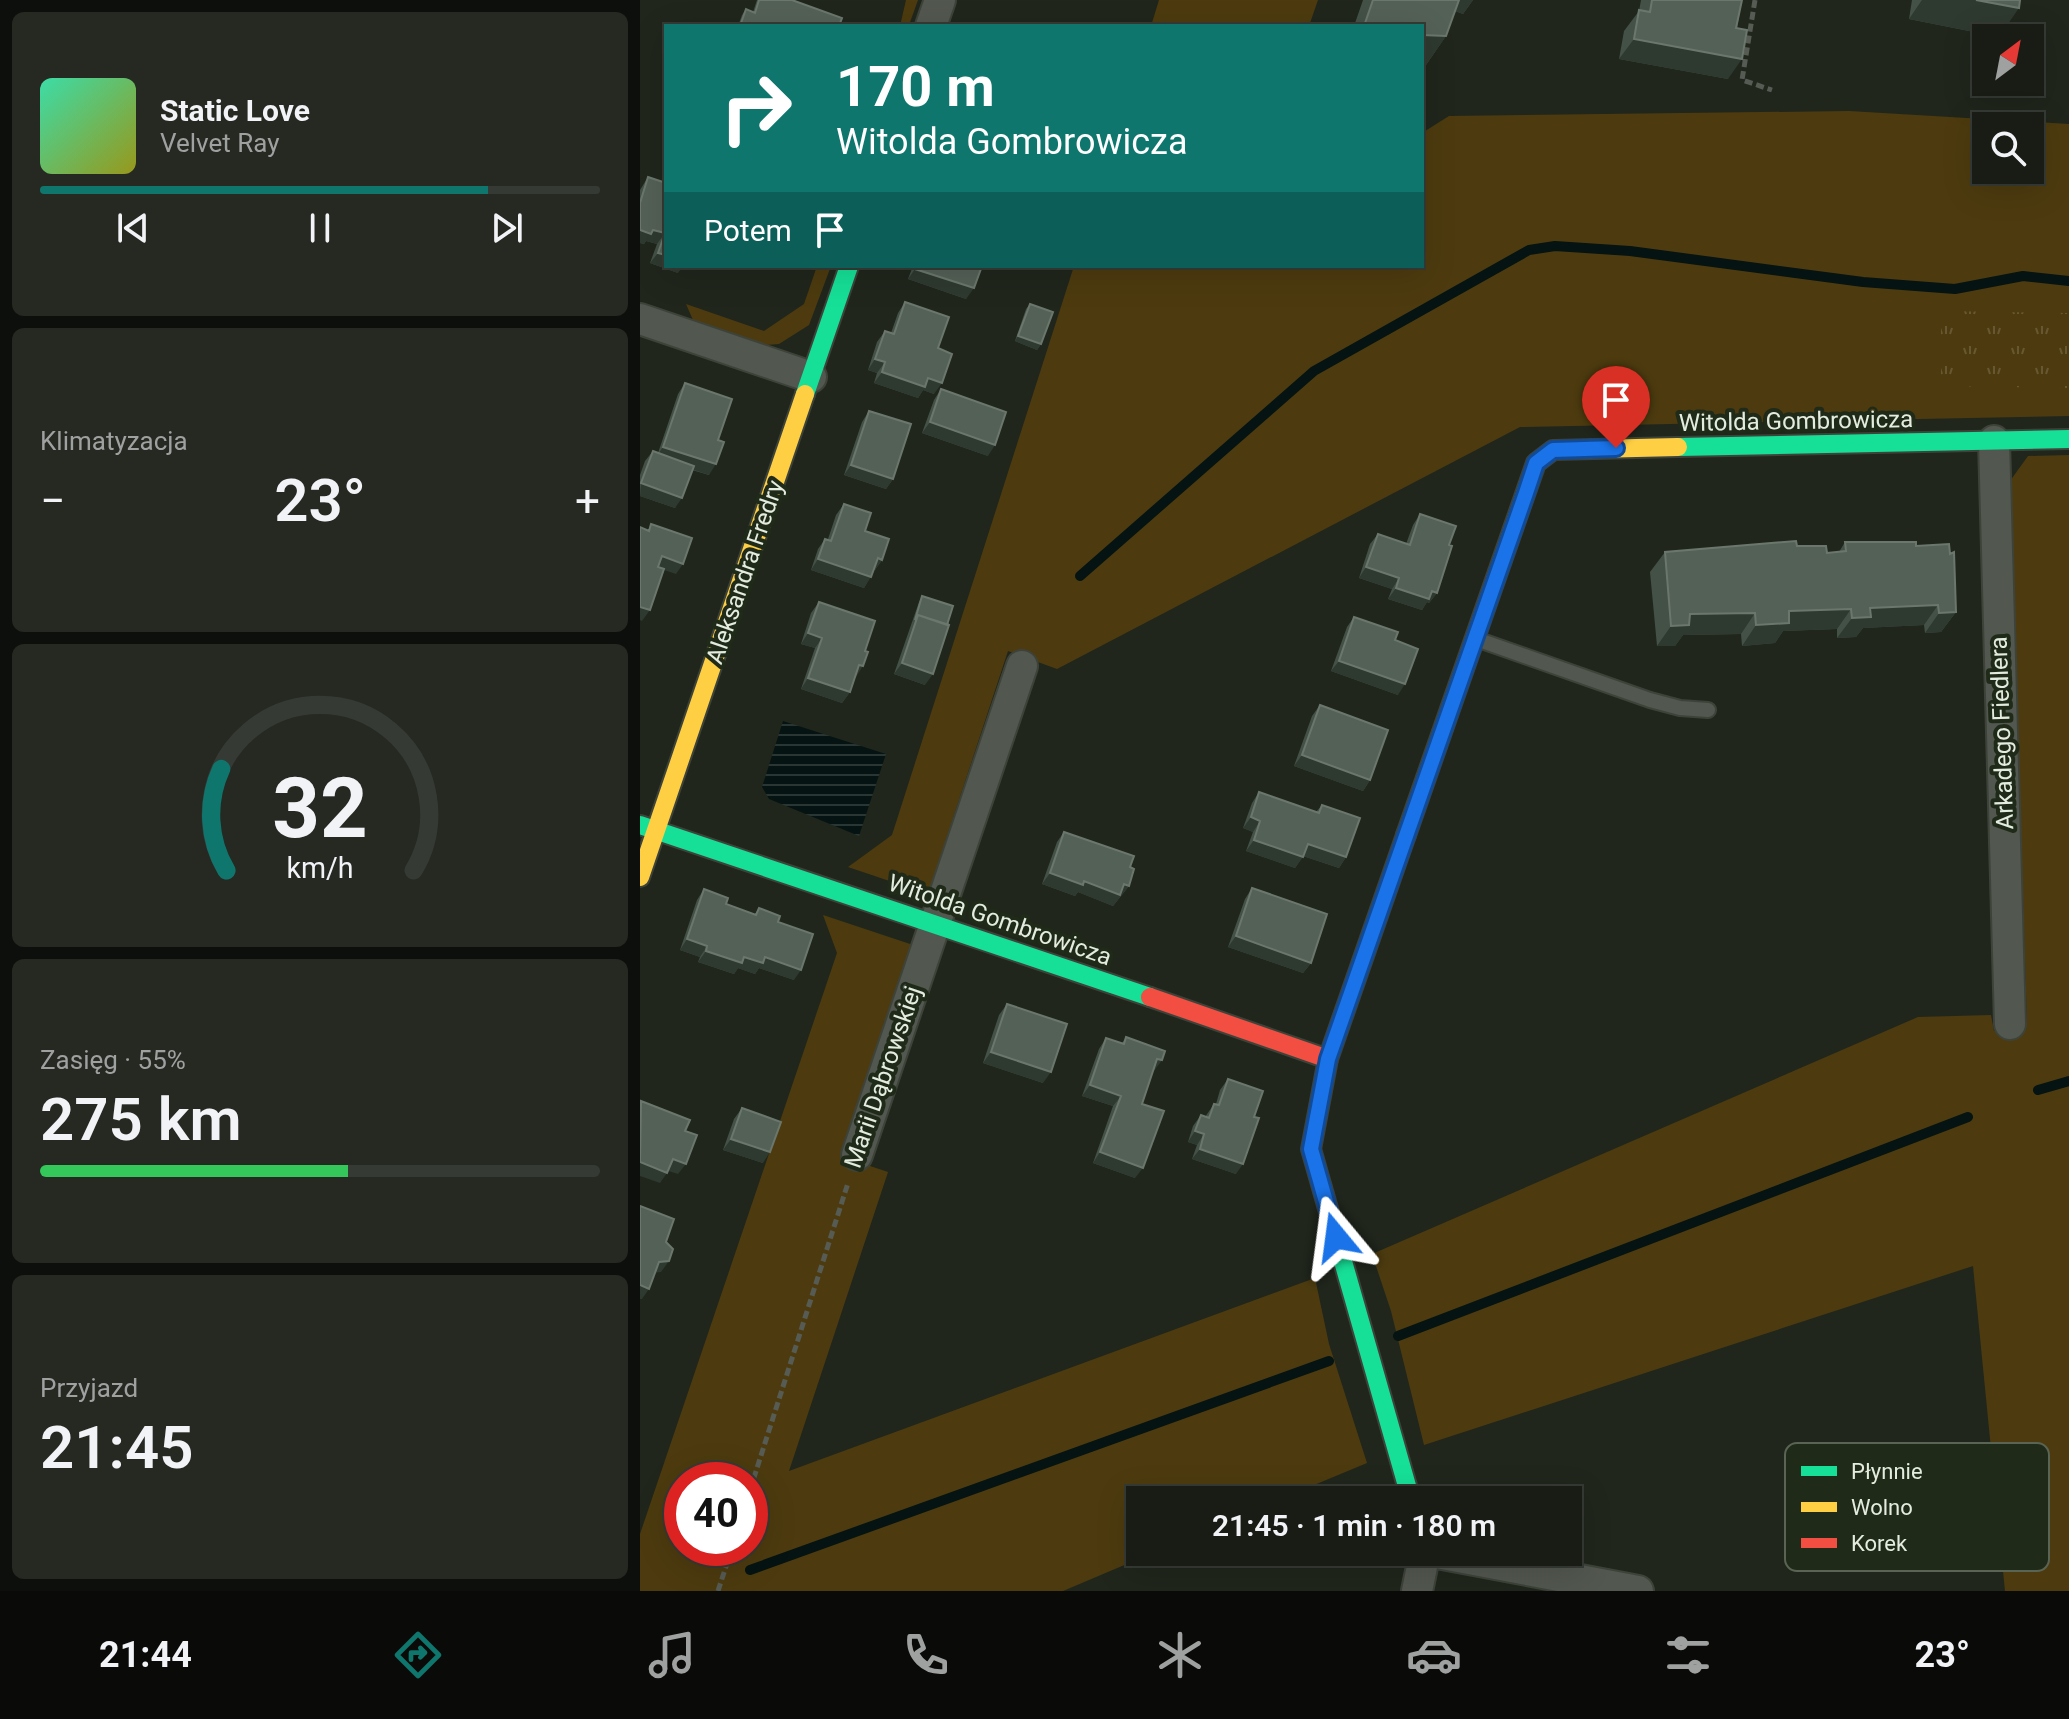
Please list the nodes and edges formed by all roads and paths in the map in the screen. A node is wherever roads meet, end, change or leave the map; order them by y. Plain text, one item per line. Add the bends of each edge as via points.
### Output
1 (940, 0) edge
2 (1755, 0) edge
3 (932, 24) edge
4 (1772, 90) dead end
5 (848, 268) edge
6 (640, 319) edge
7 (811, 377) junction
8 (2069, 439) edge
9 (1994, 441) junction
10 (1475, 638) junction
11 (1022, 666) dead end
12 (1708, 710) dead end
13 (648, 827) edge
14 (640, 877) edge
15 (936, 923) junction
16 (2010, 1024) dead end
17 (1328, 1059) junction
18 (857, 1155) joint
19 (759, 1462) edge
20 (1407, 1486) edge
21 (726, 1566) edge
22 (1422, 1566) edge
23 (1506, 1566) edge
24 (718, 1591) edge
25 (1417, 1591) edge
26 (1638, 1591) edge

1 - 3 street
2 - 4 path via 1742,80
5 - 7 street, Aleksandra Fredry
6 - 7 street
7 - 13 street, Aleksandra Fredry
8 - 9 street, Witolda Gombrowicza
9 - 10 street, Witolda Gombrowicza via 1553,450 1536,463
9 - 16 street, Arkadego Fiedlera
10 - 12 lane via 1650,700
10 - 17 street, Witolda Gombrowicza
11 - 15 street, Marii Dąbrowskiej
13 - 14 street, Aleksandra Fredry
13 - 15 street, Witolda Gombrowicza
15 - 17 street, Witolda Gombrowicza
15 - 18 street, Marii Dąbrowskiej
17 - 20 street, Witolda Gombrowicza via 1311,1149
18 - 19 path, Marii Dąbrowskiej
21 - 24 path
22 - 25 street
23 - 26 street

